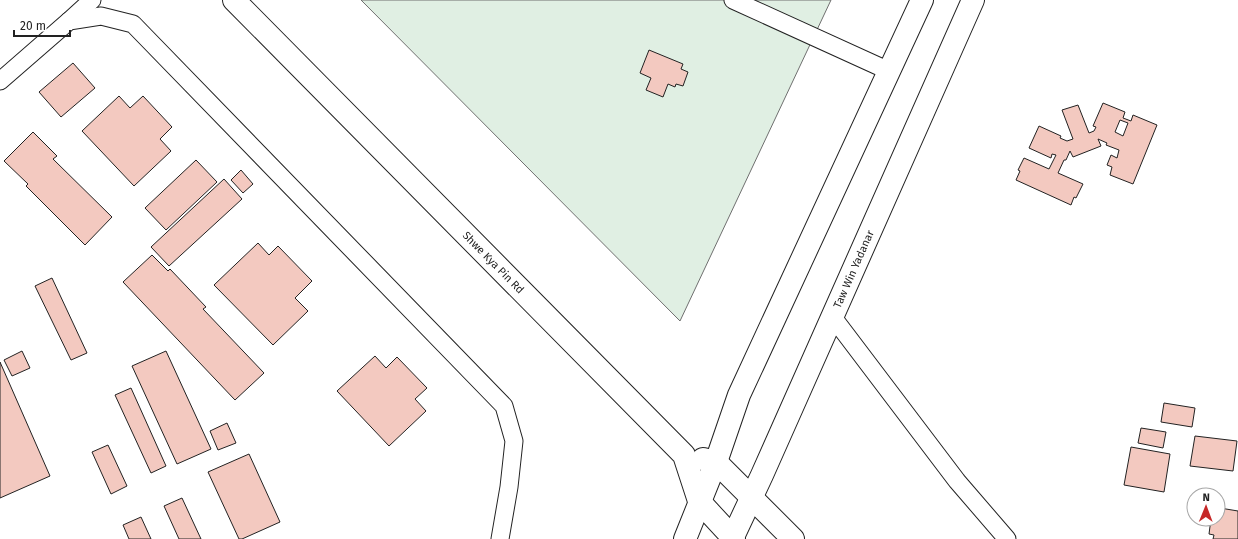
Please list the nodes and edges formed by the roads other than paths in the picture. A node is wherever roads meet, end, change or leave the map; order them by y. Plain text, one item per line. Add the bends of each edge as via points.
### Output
1 (92, 0) edge
2 (234, 0) edge
3 (733, 0) edge
4 (922, 0) edge
5 (973, 0) edge
6 (69, 21) junction
7 (889, 71) junction
8 (0, 81) edge
9 (832, 316) junction
10 (684, 455) junction
11 (716, 462) junction
12 (751, 498) junction
13 (699, 501) junction
14 (500, 539) edge
15 (685, 539) edge
16 (733, 539) edge
17 (793, 539) edge
18 (1007, 539) edge

1 - 6 street
2 - 10 main road, Shwe Kya Pin Rd
3 - 7 street
4 - 7 main road
5 - 9 main road, Taw Win Yadanar
6 - 8 street
6 - 14 street via 101,16 132,24 504,406 514,441
7 - 11 main road via 740,395
9 - 12 main road, Taw Win Yadanar
9 - 18 street via 957,481
10 - 11 main road
10 - 13 main road, Shwe Kya Pin Rd
11 - 12 main road
11 - 13 main road
12 - 16 main road, Taw Win Yadanar
12 - 17 main road
13 - 15 main road
13 - 16 main road, Shwe Kya Pin Rd

